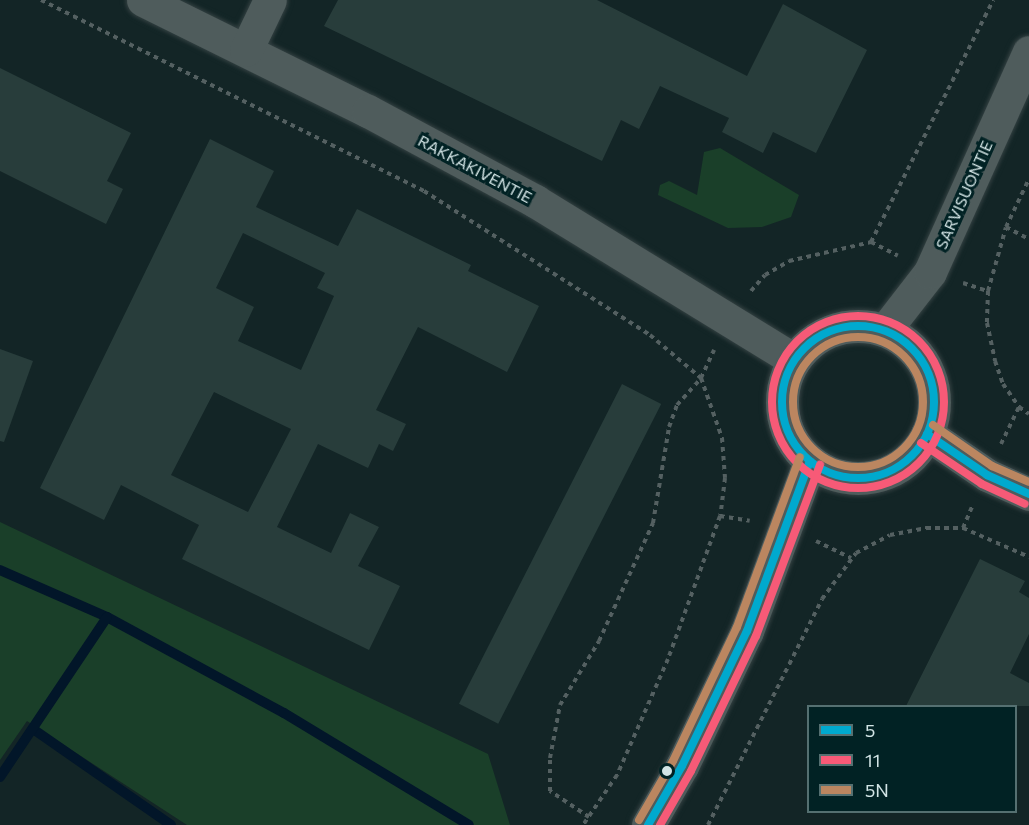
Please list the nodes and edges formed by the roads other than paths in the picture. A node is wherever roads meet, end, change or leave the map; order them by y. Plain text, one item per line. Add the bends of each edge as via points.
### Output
1 (143, 0) edge
2 (270, 0) edge
3 (246, 50) junction
4 (1029, 52) edge
5 (885, 330) junction
6 (794, 360) junction
7 (927, 434) junction
8 (810, 461) junction
9 (1029, 494) edge
10 (648, 825) edge

1 - 3 street, RAKKAKIVENTIE
2 - 3 street
3 - 6 street, RAKKAKIVENTIE via 535,201
4 - 5 street, SARVISUONTIE via 930,272
5 - 6 street via 861,325 835,328 812,340
5 - 7 street via 907,343 924,362 933,385 934,410
6 - 8 street via 785,380 785,424
7 - 8 street via 915,453 897,468 875,476 852,478 830,473
7 - 9 street via 987,476
8 - 10 street via 747,631 682,766

